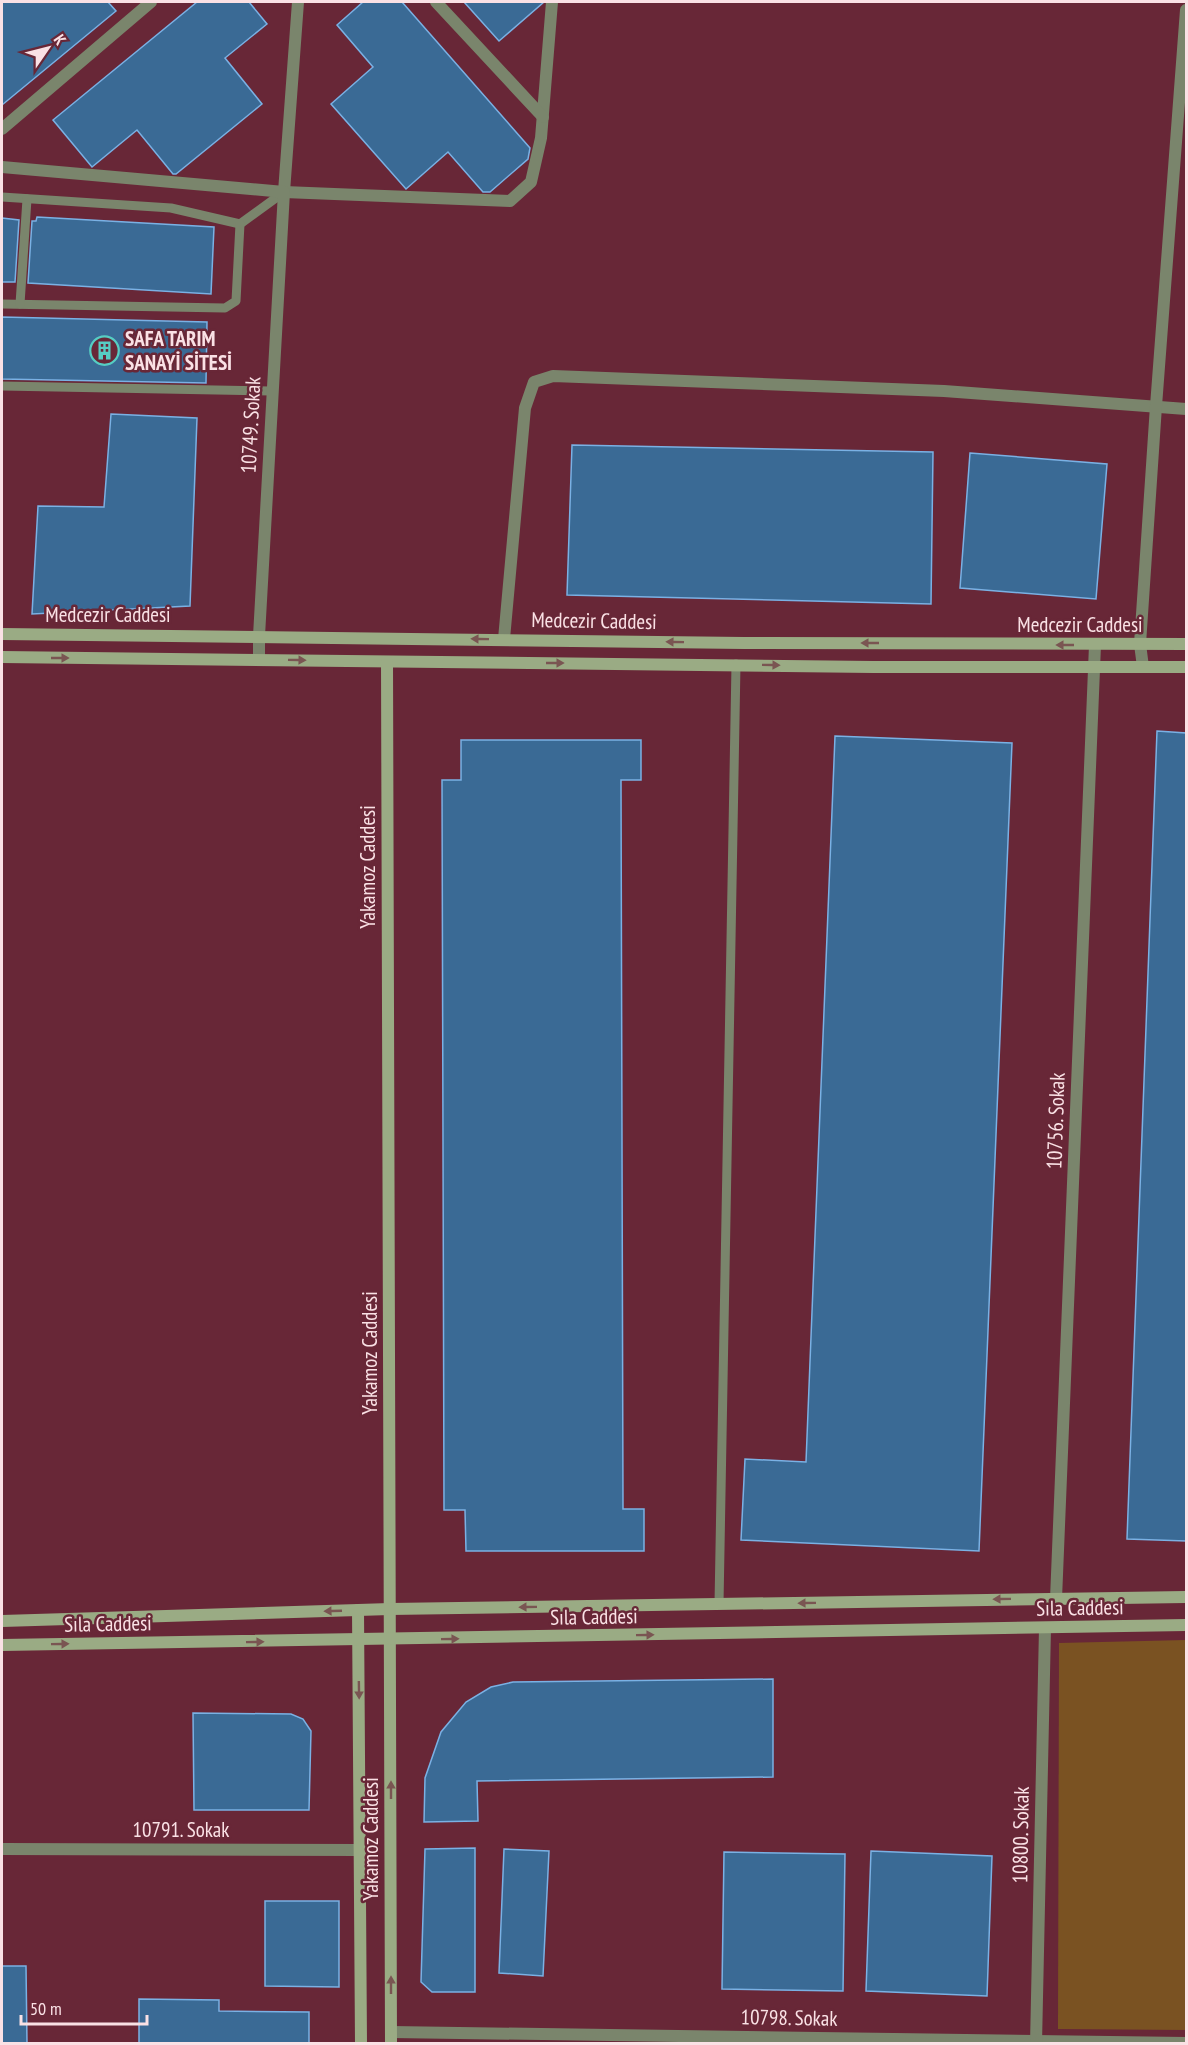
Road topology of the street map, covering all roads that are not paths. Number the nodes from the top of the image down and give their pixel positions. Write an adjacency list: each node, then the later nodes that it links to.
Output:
1 (151, 2): 7 (street)
2 (298, 2): 9 (street, 10749. Sokak)
3 (436, 2): 6 (street)
4 (552, 2): 6 (street)
5 (1186, 10): 17 (street)
6 (543, 117): 9 (street)
7 (2, 129)
8 (2, 167): 9 (street)
9 (284, 192): 12 (lane); 16 (street, 10749. Sokak)
10 (2, 197): 11 (lane)
11 (27, 199): 12 (lane); 14 (lane)
12 (240, 224): 14 (lane)
13 (2, 304): 14 (lane)
14 (20, 304)
15 (2, 386): 16 (lane)
16 (273, 391): 20 (street, 10749. Sokak)
17 (1156, 406): 18 (street); 21 (street); 22 (street)
18 (1186, 409)
19 (2, 633): 20 (street, Medcezir Caddesi)
20 (258, 636): 21 (street, Medcezir Caddesi, one-way to 20); 26 (street, 10749. Sokak)
21 (504, 639): 24 (street, Medcezir Caddesi, one-way to 21)
22 (1140, 644): 23 (street, Medcezir Caddesi); 24 (street, Medcezir Caddesi); 30 (street)
23 (1186, 644)
24 (1095, 645): 29 (street, 10756. Sokak)
25 (2, 657): 26 (street, Medcezir Caddesi, one-way to 26)
26 (259, 660): 27 (street, Medcezir Caddesi, one-way to 27)
27 (387, 662): 28 (street, Medcezir Caddesi, one-way to 28); 35 (street, Yakamoz Caddesi)
28 (736, 664): 29 (street, Medcezir Caddesi, one-way to 29); 34 (lane)
29 (1095, 667): 30 (street, Medcezir Caddesi); 33 (street, 10756. Sokak)
30 (1143, 667): 31 (street, Medcezir Caddesi)
31 (1186, 667)
32 (1186, 1597): 33 (street)
33 (1056, 1599): 34 (street, one-way to 34)
34 (719, 1604): 35 (street, one-way to 35)
35 (390, 1609): 36 (street); 41 (street, Yakamoz Caddesi)
36 (358, 1610): 37 (street, one-way to 37); 40 (street, Yakamoz Caddesi)
37 (2, 1621)
38 (1186, 1625): 39 (street, Sıla Caddesi)
39 (1045, 1628): 41 (street, Sıla Caddesi, one-way to 39); 46 (street, 10800. Sokak)
40 (358, 1640): 41 (street, Sıla Caddesi); 42 (street, Sıla Caddesi, one-way to 40); 44 (street, Yakamoz Caddesi, one-way to 44)
41 (390, 1640): 45 (street, Yakamoz Caddesi, one-way to 41)
42 (2, 1645)
43 (2, 1849): 44 (street, 10791. Sokak)
44 (361, 1850): 47 (street, Yakamoz Caddesi)
45 (391, 2038): 46 (street, 10798. Sokak)
46 (1036, 2042): 48 (street, 10798. Sokak)
47 (362, 2043)
48 (1186, 2043)

